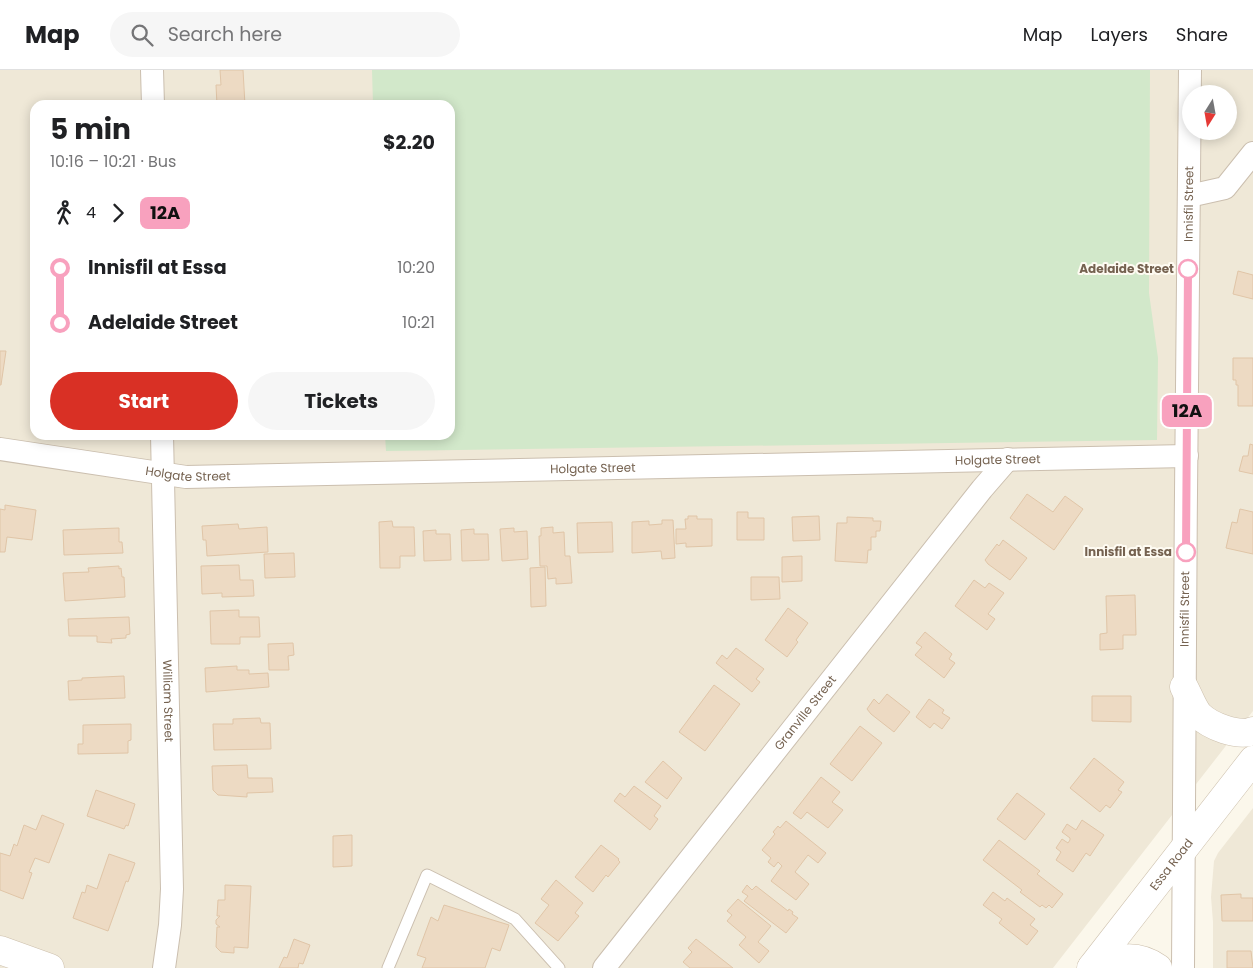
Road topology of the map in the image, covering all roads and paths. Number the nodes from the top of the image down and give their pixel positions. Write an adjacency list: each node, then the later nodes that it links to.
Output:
1 (152, 70): 3 (street)
2 (1190, 70): 5 (street, Innisfil Street)
3 (153, 100)
4 (1253, 153): 5 (street)
5 (1189, 196): 8 (street, Innisfil Street)
6 (162, 440): 10 (street, William Street)
7 (0, 449): 10 (street, Holgate Street)
8 (1187, 456): 9 (street, Holgate Street); 11 (street, Innisfil Street)
9 (1008, 459): 10 (street, Holgate Street); 20 (street, Granville Street)
10 (163, 473): 17 (street, William Street)
11 (1184, 687): 12 (main road); 14 (street, Innisfil Street)
12 (1253, 731)
13 (1253, 760): 14 (main road, Essa Road)
14 (1182, 852): 21 (main road, Essa Road); 23 (street, Innisfil Street)
15 (0, 950): 16 (main road)
16 (50, 968)
17 (164, 968)
18 (388, 968): 19 (lane)
19 (559, 968)
20 (604, 968)
21 (1092, 968): 22 (main road)
22 (1158, 968)
23 (1182, 968)

